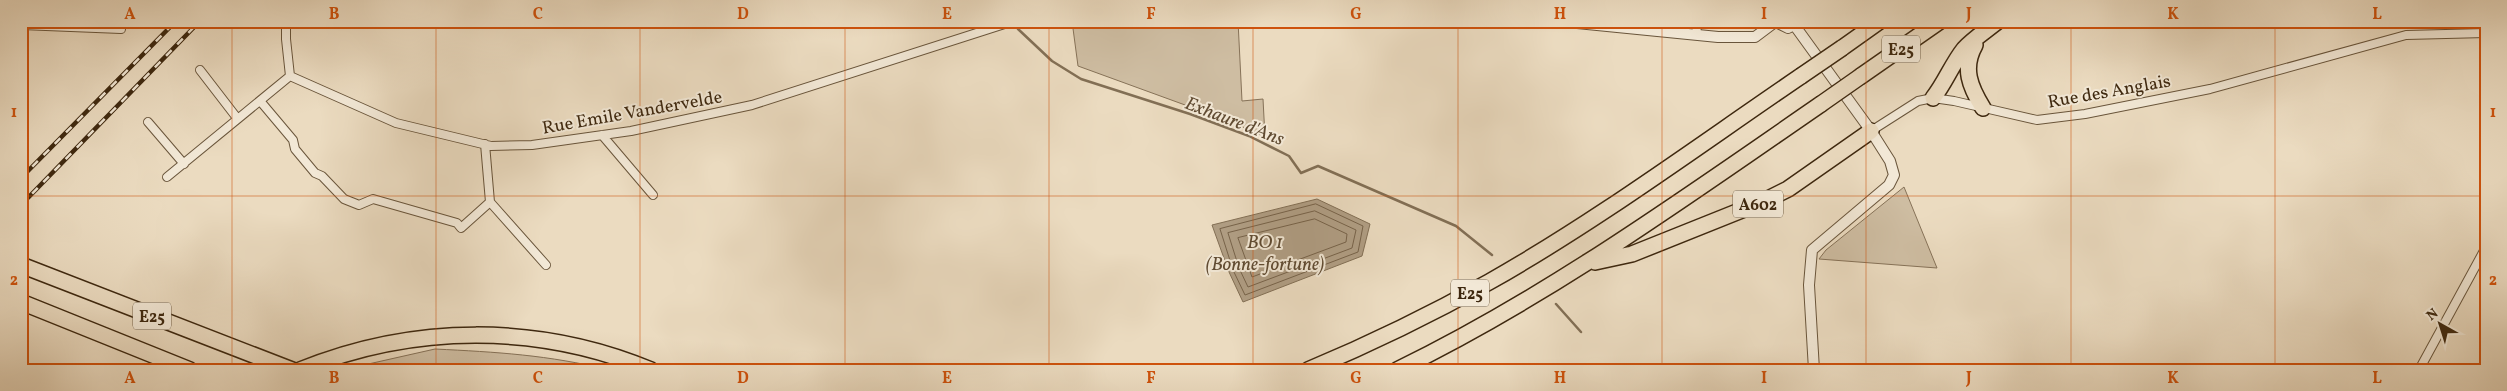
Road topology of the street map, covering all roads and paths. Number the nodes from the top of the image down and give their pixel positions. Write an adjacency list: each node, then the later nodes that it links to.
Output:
1 (286, 21): 16 (street)
2 (1014, 21): 23 (street, Rue Emile Vandervelde)
3 (1558, 21): 13 (street)
4 (1696, 21): 13 (street)
5 (1880, 21): 38 (highway, E25, bridge)
6 (1940, 21): 30 (highway, E25, bridge)
7 (1998, 21): 14 (highway)
8 (1774, 22): 9 (street); 13 (street)
9 (1799, 24): 22 (street)
10 (21, 25): 11 (street)
11 (121, 29)
12 (2486, 33): 19 (street, Rue des Anglais)
13 (1698, 35)
14 (1979, 37): 17 (highway); 19 (highway)
15 (200, 70): 20 (street)
16 (290, 76): 18 (street); 24 (street, Rue Emile Vandervelde)
17 (1932, 98): 19 (street, Rue des Anglais); 22 (street, Rue des Anglais)
18 (261, 102): 20 (street); 28 (street)
19 (1982, 108)
20 (237, 118): 25 (street)
21 (148, 122): 25 (street)
22 (1871, 131): 30 (highway, A602); 40 (street)
23 (602, 135): 24 (street, Rue Emile Vandervelde); 27 (street)
24 (485, 144): 28 (street)
25 (184, 164): 26 (street)
26 (167, 177)
27 (653, 194)
28 (490, 202): 32 (street)
29 (2486, 247): 41 (street)
30 (1586, 264): 39 (highway, E25)
31 (22, 265): 35 (highway, E25)
32 (546, 265)
33 (21, 302): 34 (highway, E25)
34 (190, 370)
35 (292, 370)
36 (300, 370): 37 (highway)
37 (651, 370)
38 (1308, 370)
39 (1397, 370)
40 (1814, 370)
41 (2420, 370)

